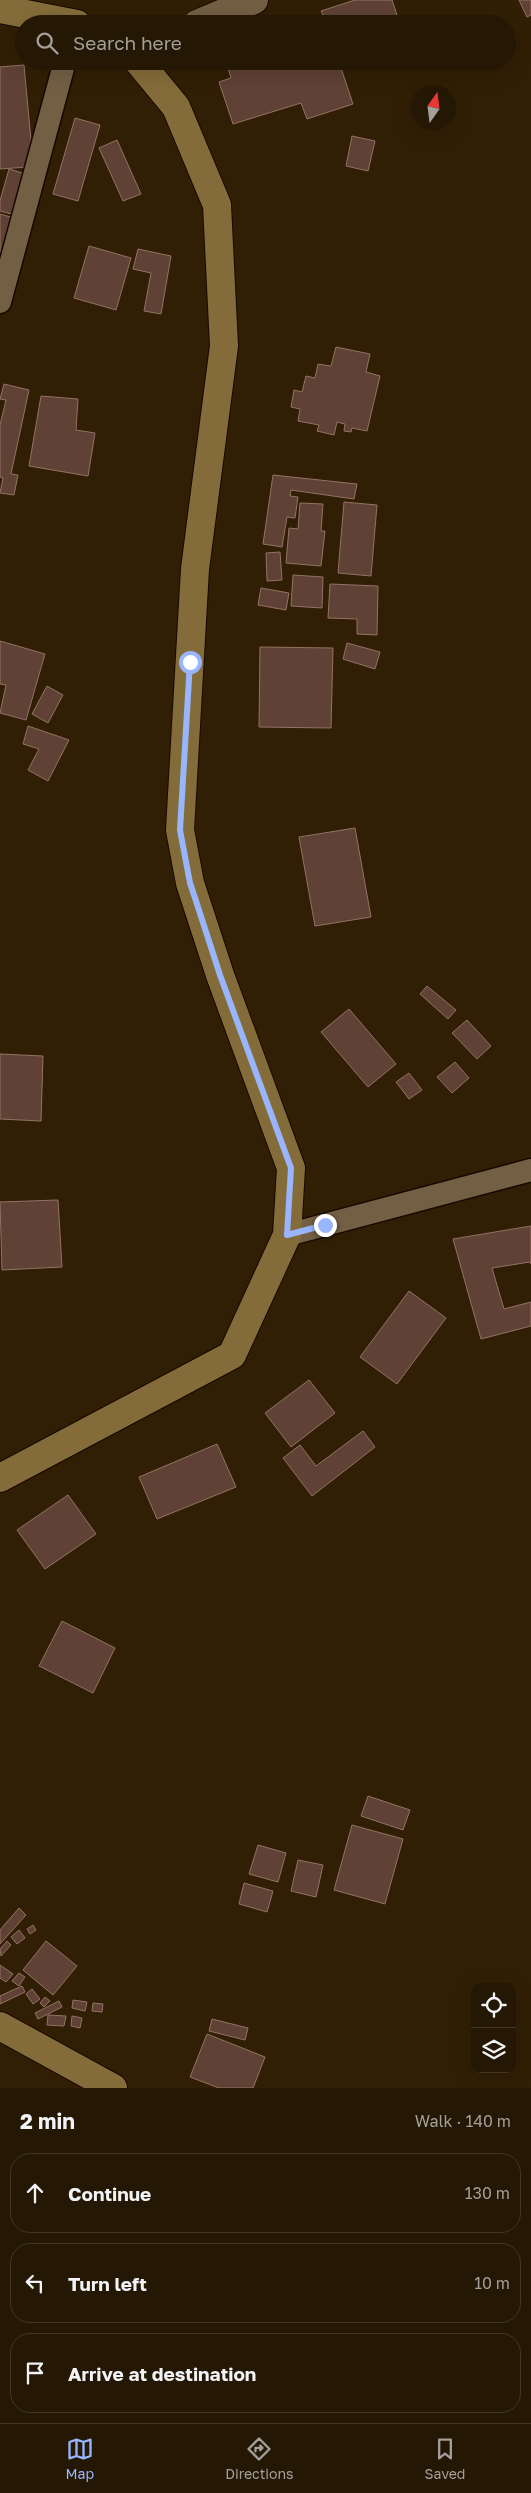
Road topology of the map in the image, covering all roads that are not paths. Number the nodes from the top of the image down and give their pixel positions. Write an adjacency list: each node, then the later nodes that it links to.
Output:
1 (254, 0): 4 (street)
2 (0, 9): 3 (main road)
3 (30, 15)
4 (218, 15)
5 (63, 70): 7 (street)
6 (145, 70): 9 (main road)
7 (0, 302)
8 (531, 1170): 9 (street)
9 (287, 1235): 10 (main road)
10 (0, 1478)
11 (0, 2026): 12 (main road)
12 (113, 2088)

